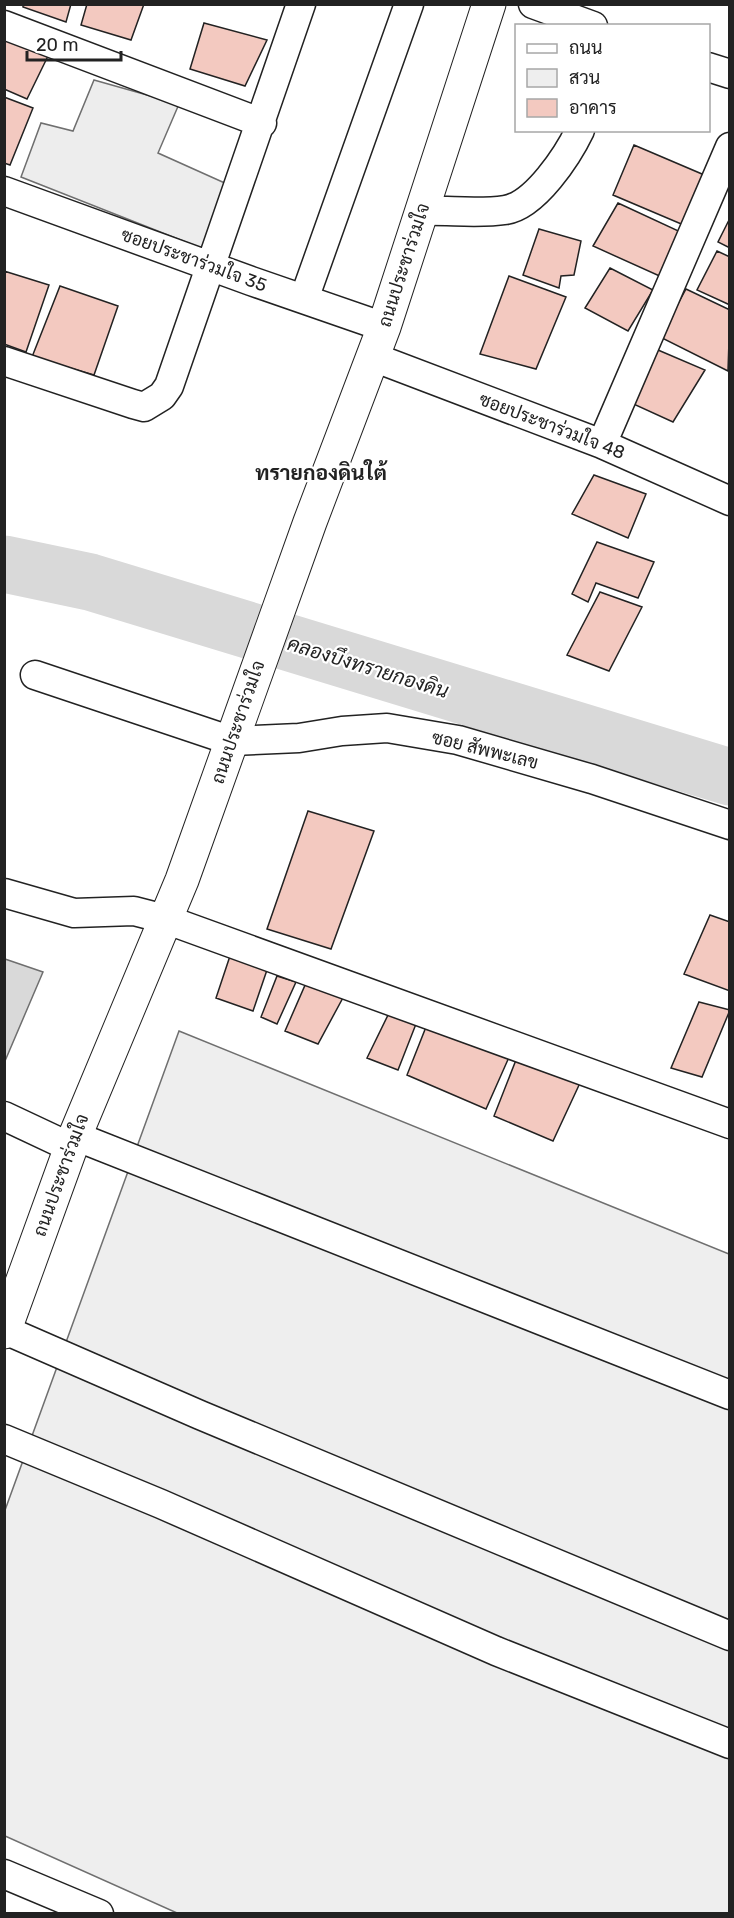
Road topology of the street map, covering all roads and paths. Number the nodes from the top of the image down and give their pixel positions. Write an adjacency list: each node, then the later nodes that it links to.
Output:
1 (301, 4): 9 (street)
2 (409, 4): 15 (street)
3 (489, 4): 13 (main road, ถนนประชาร่วมใจ)
4 (533, 4): 5 (street)
5 (588, 24)
6 (4, 26): 9 (street)
7 (710, 68): 8 (street)
8 (729, 74)
9 (262, 123): 14 (street)
10 (579, 132): 13 (street)
11 (729, 147): 19 (street)
12 (4, 191): 14 (street, ซอยประชาร่วมใจ 35)
13 (422, 211): 16 (main road, ถนนประชาร่วมใจ)
14 (211, 266): 15 (street, ซอยประชาร่วมใจ 35); 18 (street)
15 (304, 299): 16 (street, ซอยประชาร่วมใจ 35)
16 (384, 327): 17 (main road, ถนนประชาร่วมใจ)
17 (372, 357): 19 (street, ซอยประชาร่วมใจ 48); 22 (main road, ถนนประชาร่วมใจ)
18 (4, 362)
19 (602, 444): 20 (street, ซอยประชาร่วมใจ 48)
20 (729, 501)
21 (35, 675): 22 (street)
22 (232, 741): 23 (street, ซอย สัพพะเลข); 25 (main road, ถนนประชาร่วมใจ)
23 (729, 825)
24 (4, 893): 25 (street)
25 (165, 919): 27 (street); 28 (main road, ถนนประชาร่วมใจ)
26 (4, 1116): 28 (street)
27 (729, 1124)
28 (73, 1141): 29 (main road, ถนนประชาร่วมใจ); 30 (street)
29 (5, 1331): 32 (street)
30 (729, 1395)
31 (4, 1439): 33 (street)
32 (729, 1636)
33 (729, 1744)
34 (4, 1874): 35 (street)
35 (99, 1914)

